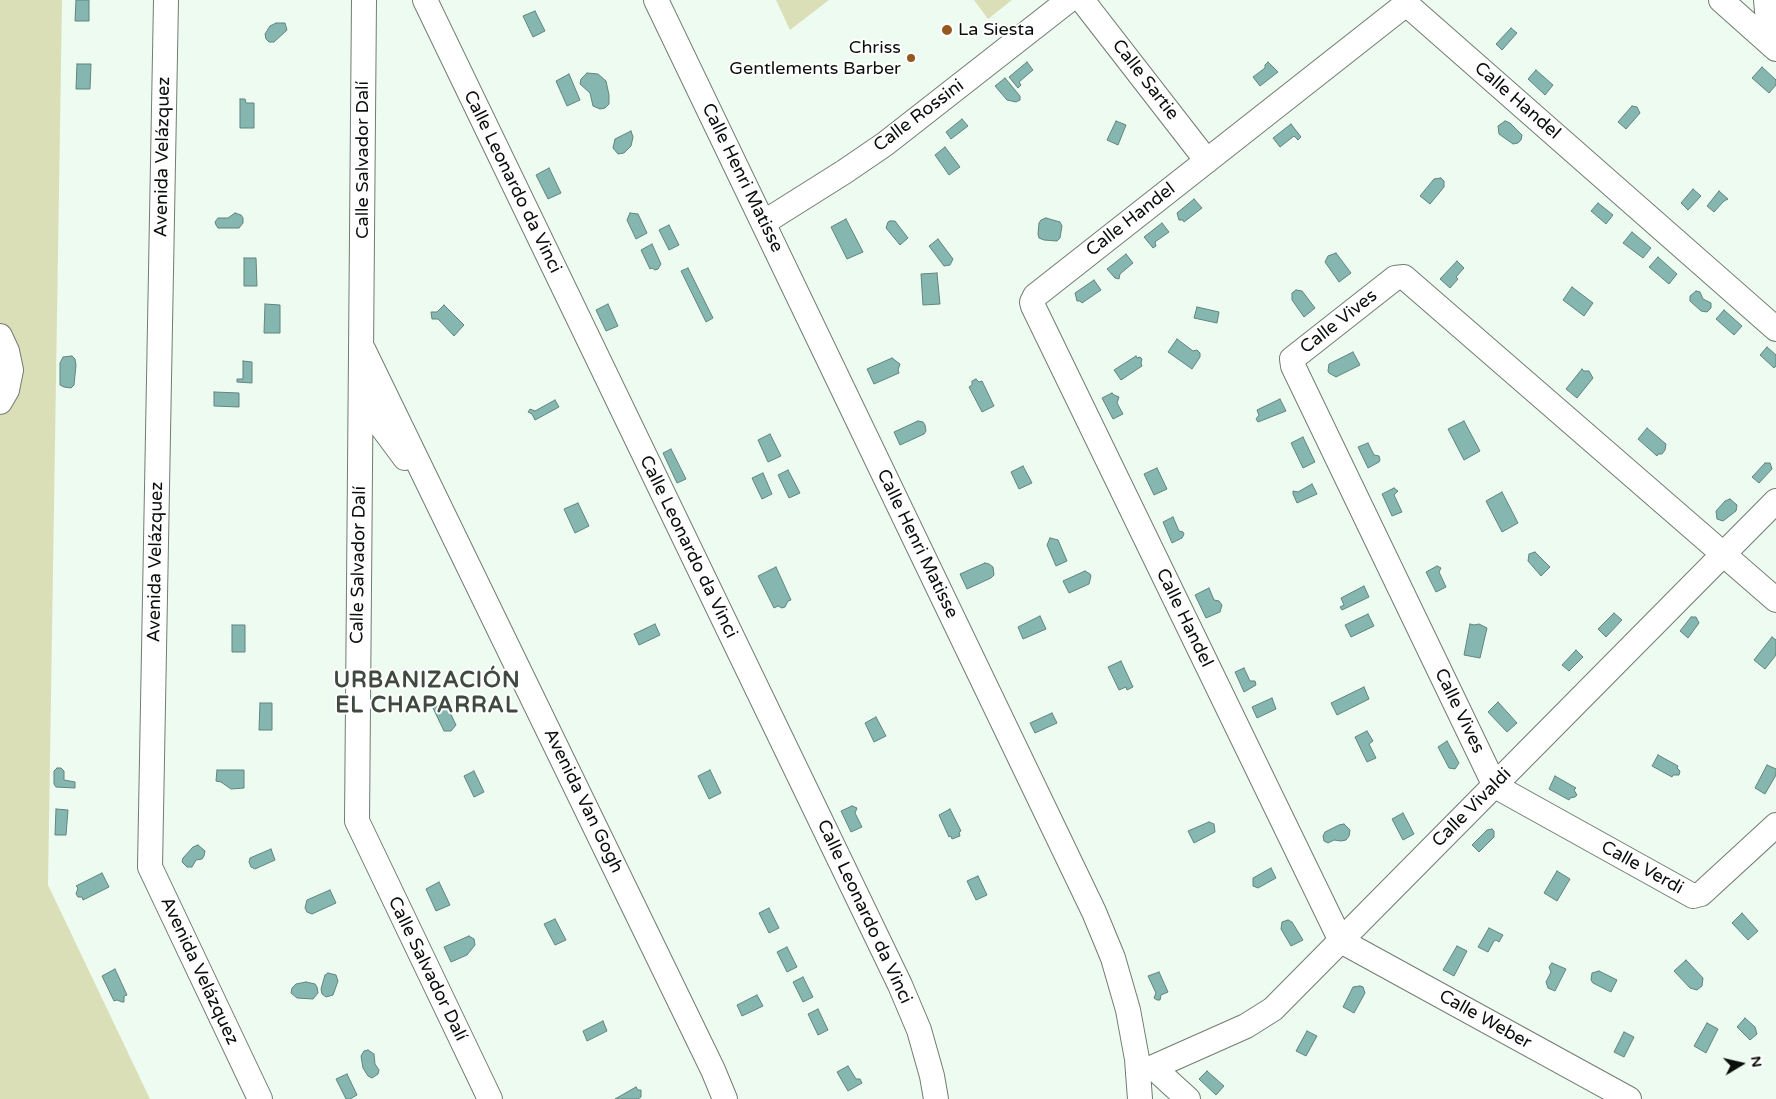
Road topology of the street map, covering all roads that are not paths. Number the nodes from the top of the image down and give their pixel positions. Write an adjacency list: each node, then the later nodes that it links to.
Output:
1 (166, 0): 26 (street, Avenida Velázquez)
2 (364, 0): 14 (street, Calle Salvador Dalí)
3 (425, 0): 29 (street, Calle Leonardo da Vinci)
4 (656, 0): 11 (street, Calle Henri Matisse)
5 (1069, 0): 11 (street, Calle Rossini)
6 (1082, 0): 10 (street, Calle Sartie)
7 (1721, 0): 9 (street)
8 (1766, 0): 9 (street)
9 (1773, 46)
10 (1207, 161): 12 (street, Calle Handel); 24 (street, Calle Handel)
11 (763, 223): 25 (street, Calle Henri Matisse)
12 (1776, 329)
13 (0, 336): 16 (street)
14 (361, 345): 15 (street, Calle Salvador Dalí); 17 (street, Avenida Van Gogh)
15 (361, 399): 17 (street); 19 (street, Avenida Van Gogh); 27 (street, Calle Salvador Dalí)
16 (0, 402)
17 (398, 420): 19 (street, Avenida Van Gogh)
18 (1776, 501): 20 (street, Calle Vivaldi)
19 (438, 503): 28 (street, Avenida Van Gogh)
20 (1723, 554): 21 (street); 22 (street, Calle Vivaldi); 22 (street, Calle Vives)
21 (1776, 600)
22 (1495, 786): 23 (street, Calle Verdi); 24 (street, Calle Vivaldi)
23 (1776, 825)
24 (1341, 941): 25 (street, Calle Vivaldi); 32 (street, Calle Weber)
25 (1146, 1071): 30 (street, Calle Henri Matisse); 31 (street)
26 (260, 1099)
27 (490, 1099)
28 (725, 1099)
29 (936, 1099)
30 (1140, 1099)
31 (1188, 1099)
32 (1629, 1099)

